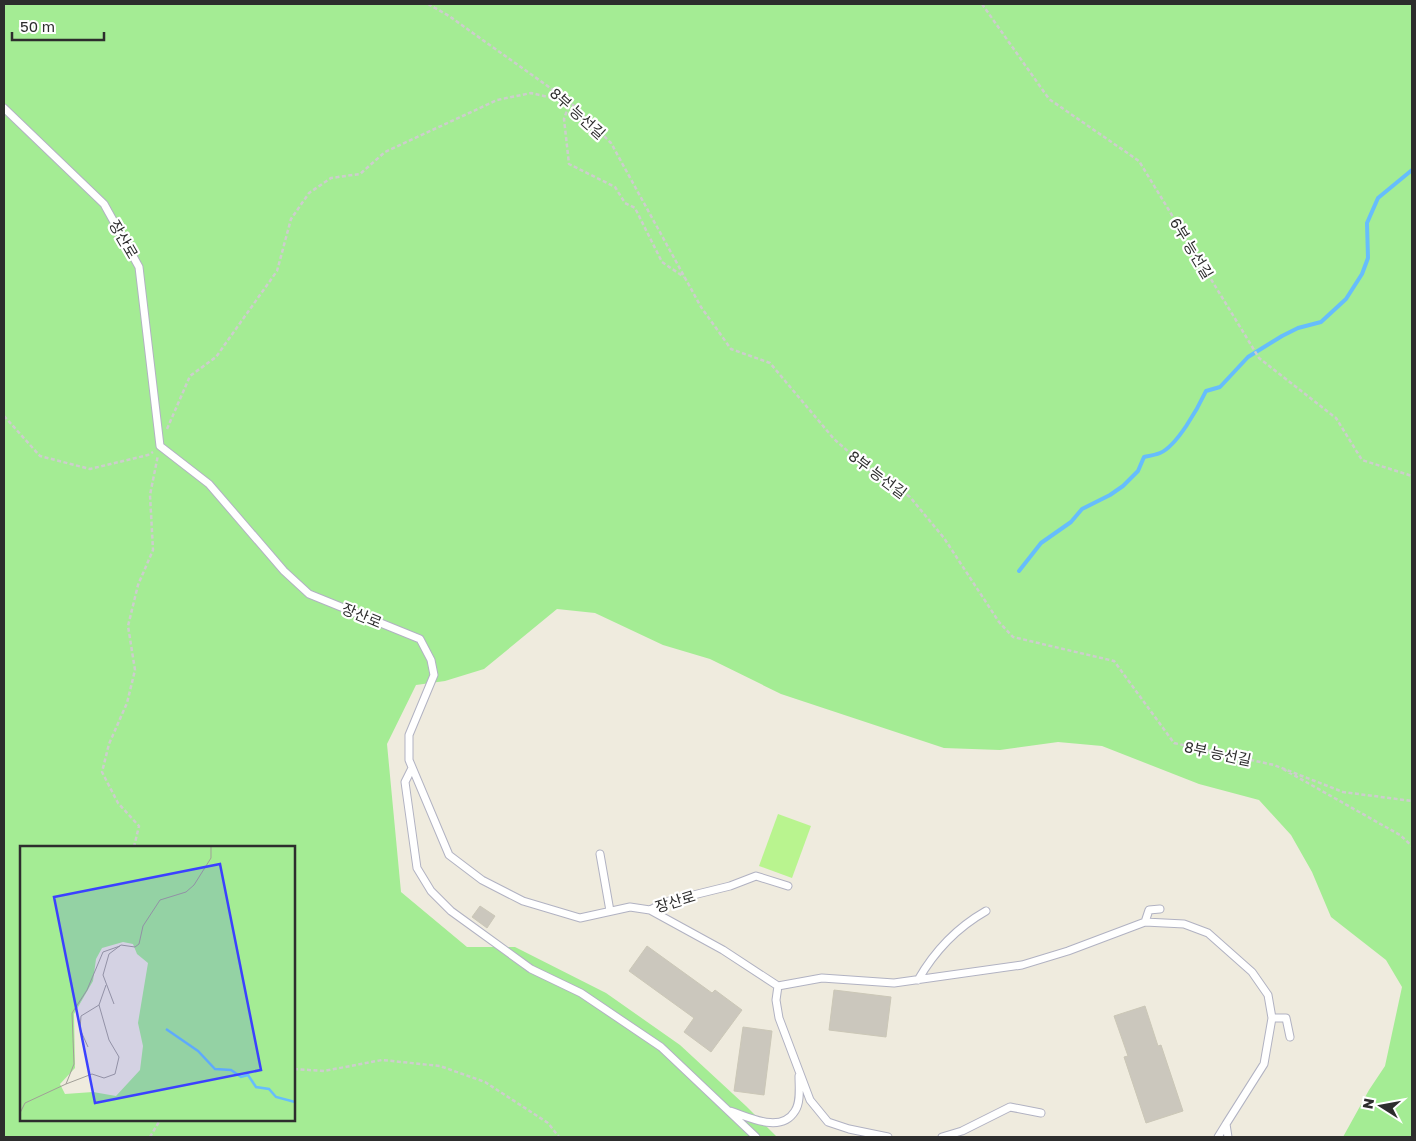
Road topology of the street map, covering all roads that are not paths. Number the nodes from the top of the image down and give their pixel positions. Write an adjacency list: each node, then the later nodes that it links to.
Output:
1 (4, 108): 2 (lane, 장산로)
2 (412, 768): 7 (lane, 장산로); 15 (lane)
3 (600, 854): 7 (lane)
4 (788, 886): 6 (lane, 장산로)
5 (1160, 909): 9 (lane)
6 (650, 910): 7 (lane, 장산로); 11 (lane)
7 (610, 911)
8 (986, 911): 10 (lane)
9 (1145, 922): 10 (lane); 12 (lane)
10 (918, 980): 11 (lane)
11 (778, 986): 14 (lane)
12 (1272, 1018): 13 (lane); 17 (lane)
13 (1290, 1037)
14 (800, 1072): 15 (lane); 19 (lane)
15 (727, 1110): 18 (lane)
16 (1041, 1113): 20 (lane)
17 (1226, 1124): 21 (lane); 22 (lane)
18 (756, 1137)
19 (888, 1137)
20 (942, 1137)
21 (1218, 1137)
22 (1228, 1137)

